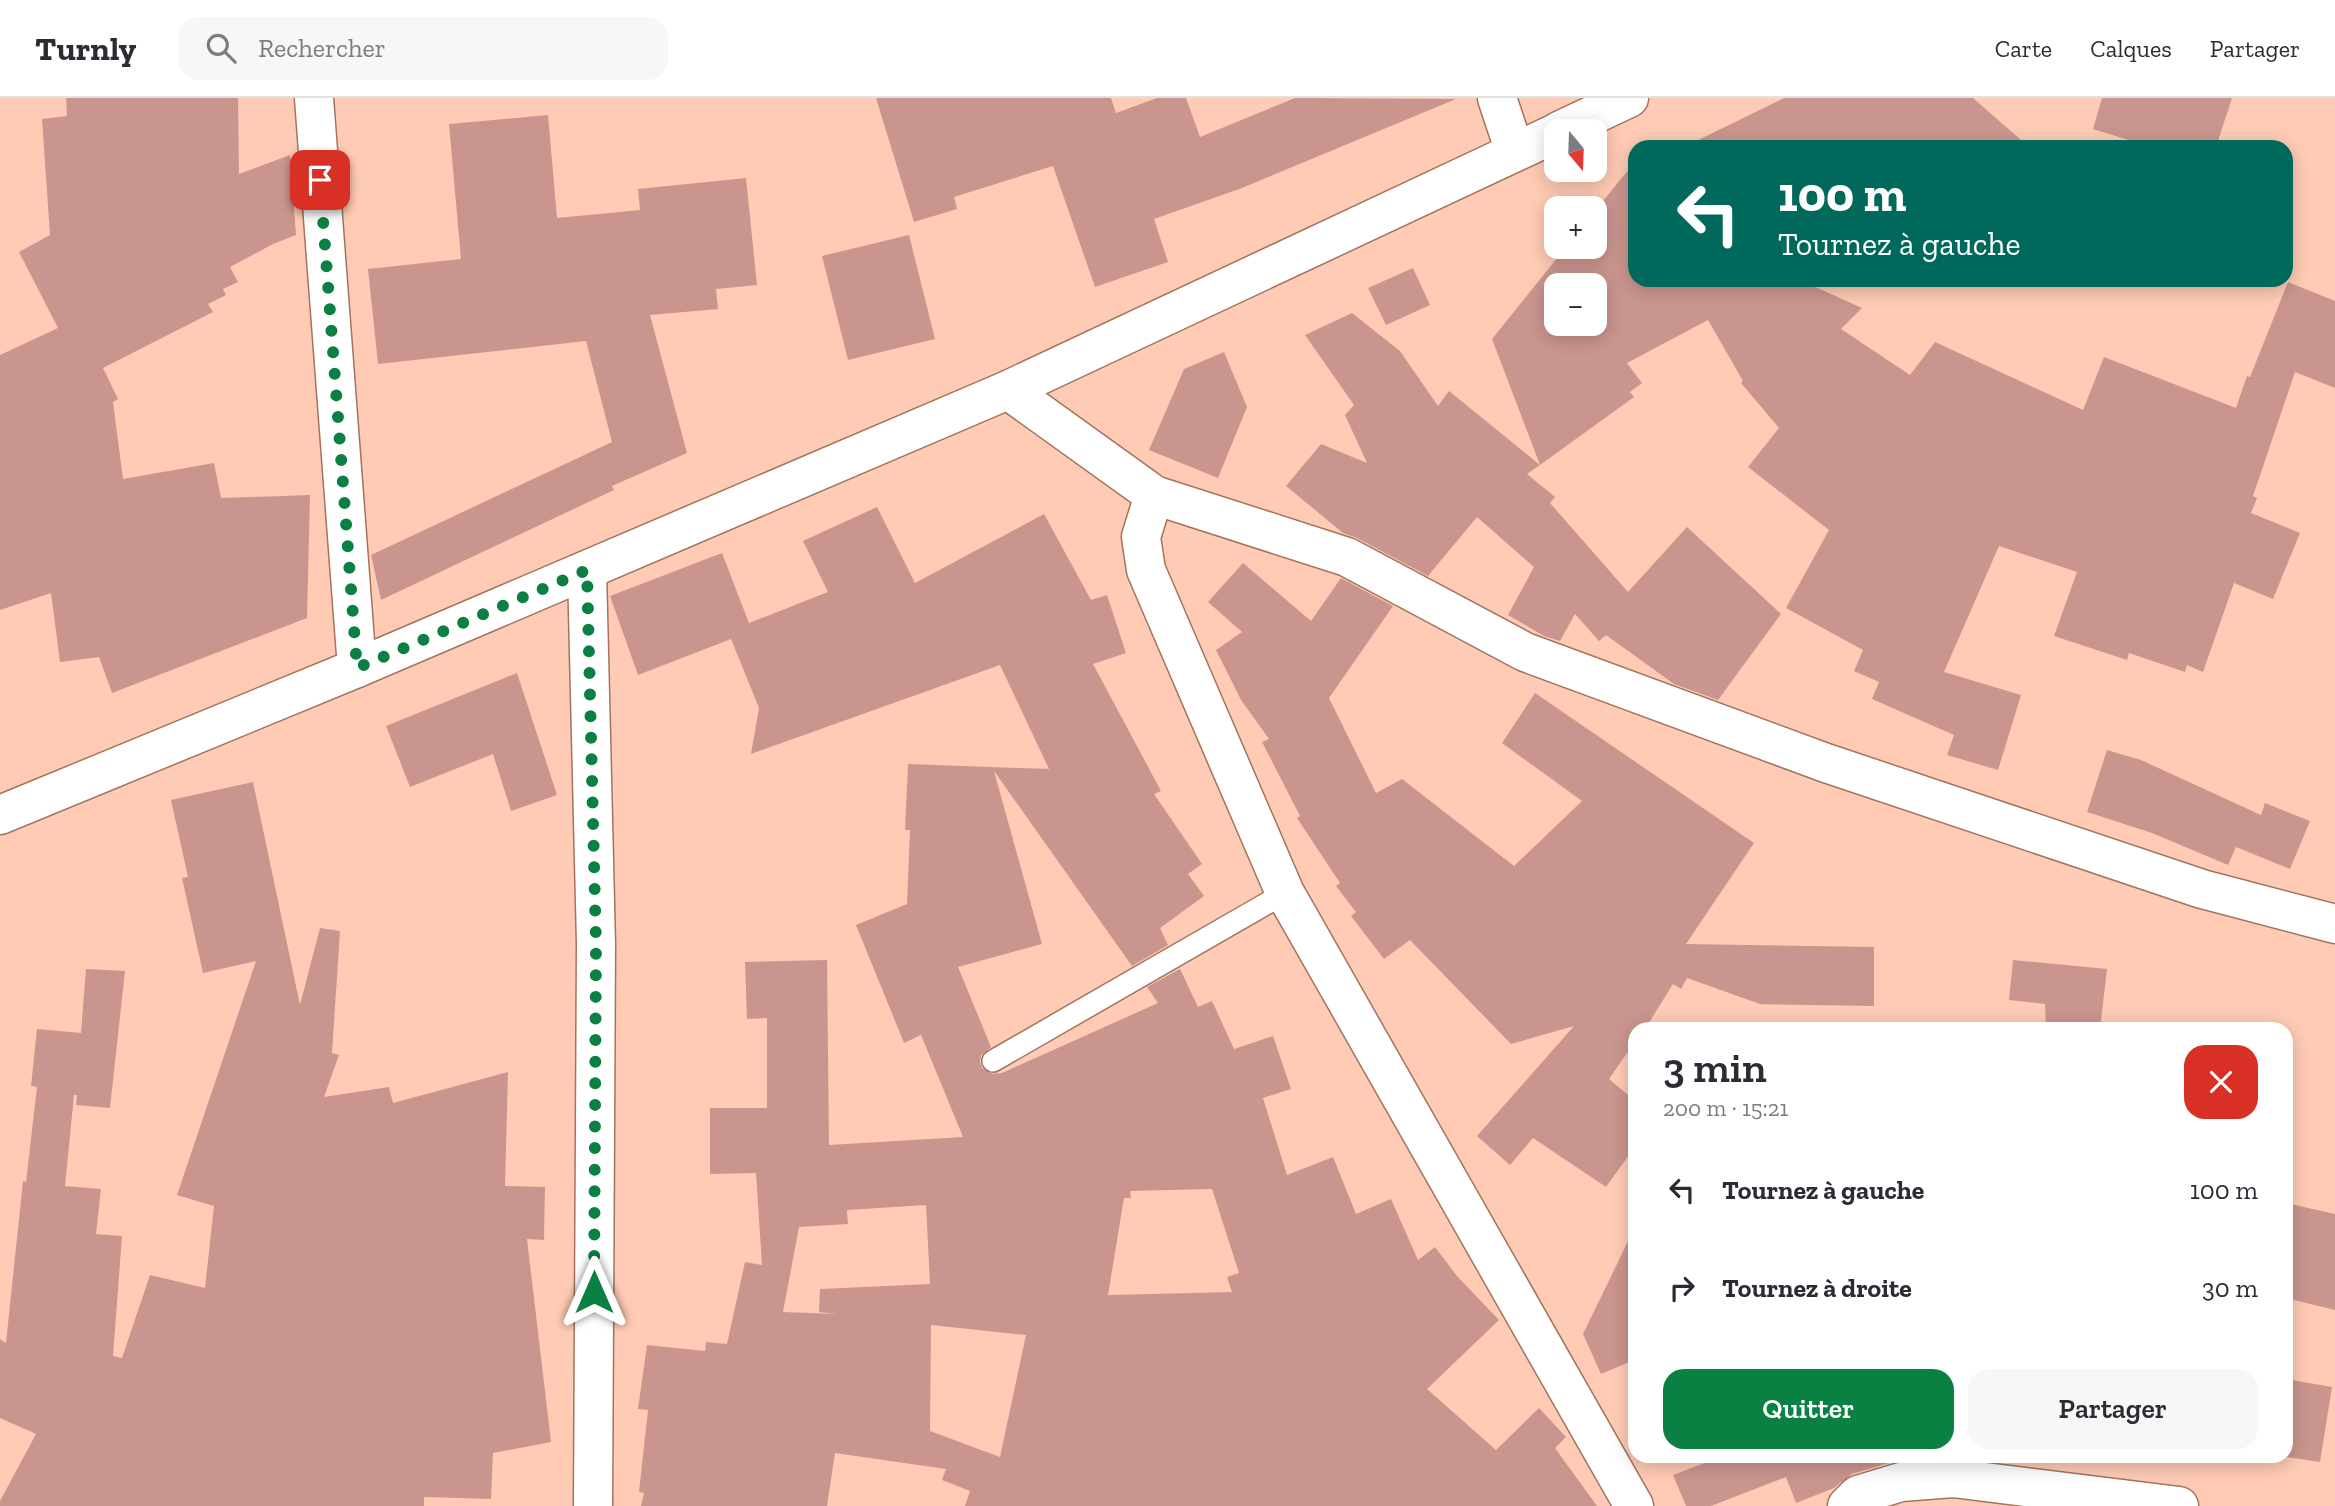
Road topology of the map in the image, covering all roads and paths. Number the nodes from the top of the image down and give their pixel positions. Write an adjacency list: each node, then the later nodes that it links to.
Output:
1 (314, 98): 10 (street)
2 (1497, 98): 6 (street)
3 (1629, 98): 4 (street)
4 (1585, 119)
5 (1544, 138): 6 (street)
6 (1515, 152): 7 (street)
7 (1008, 390): 8 (street); 9 (street)
8 (1154, 495): 12 (street); 13 (street)
9 (587, 570): 10 (street); 15 (street)
10 (357, 668): 11 (street)
11 (0, 815)
12 (1285, 893): 14 (lane); 16 (street)
13 (2335, 924)
14 (993, 1061)
15 (593, 1506)
16 (1634, 1506)
17 (1847, 1506): 18 (street)
18 (2179, 1506)

